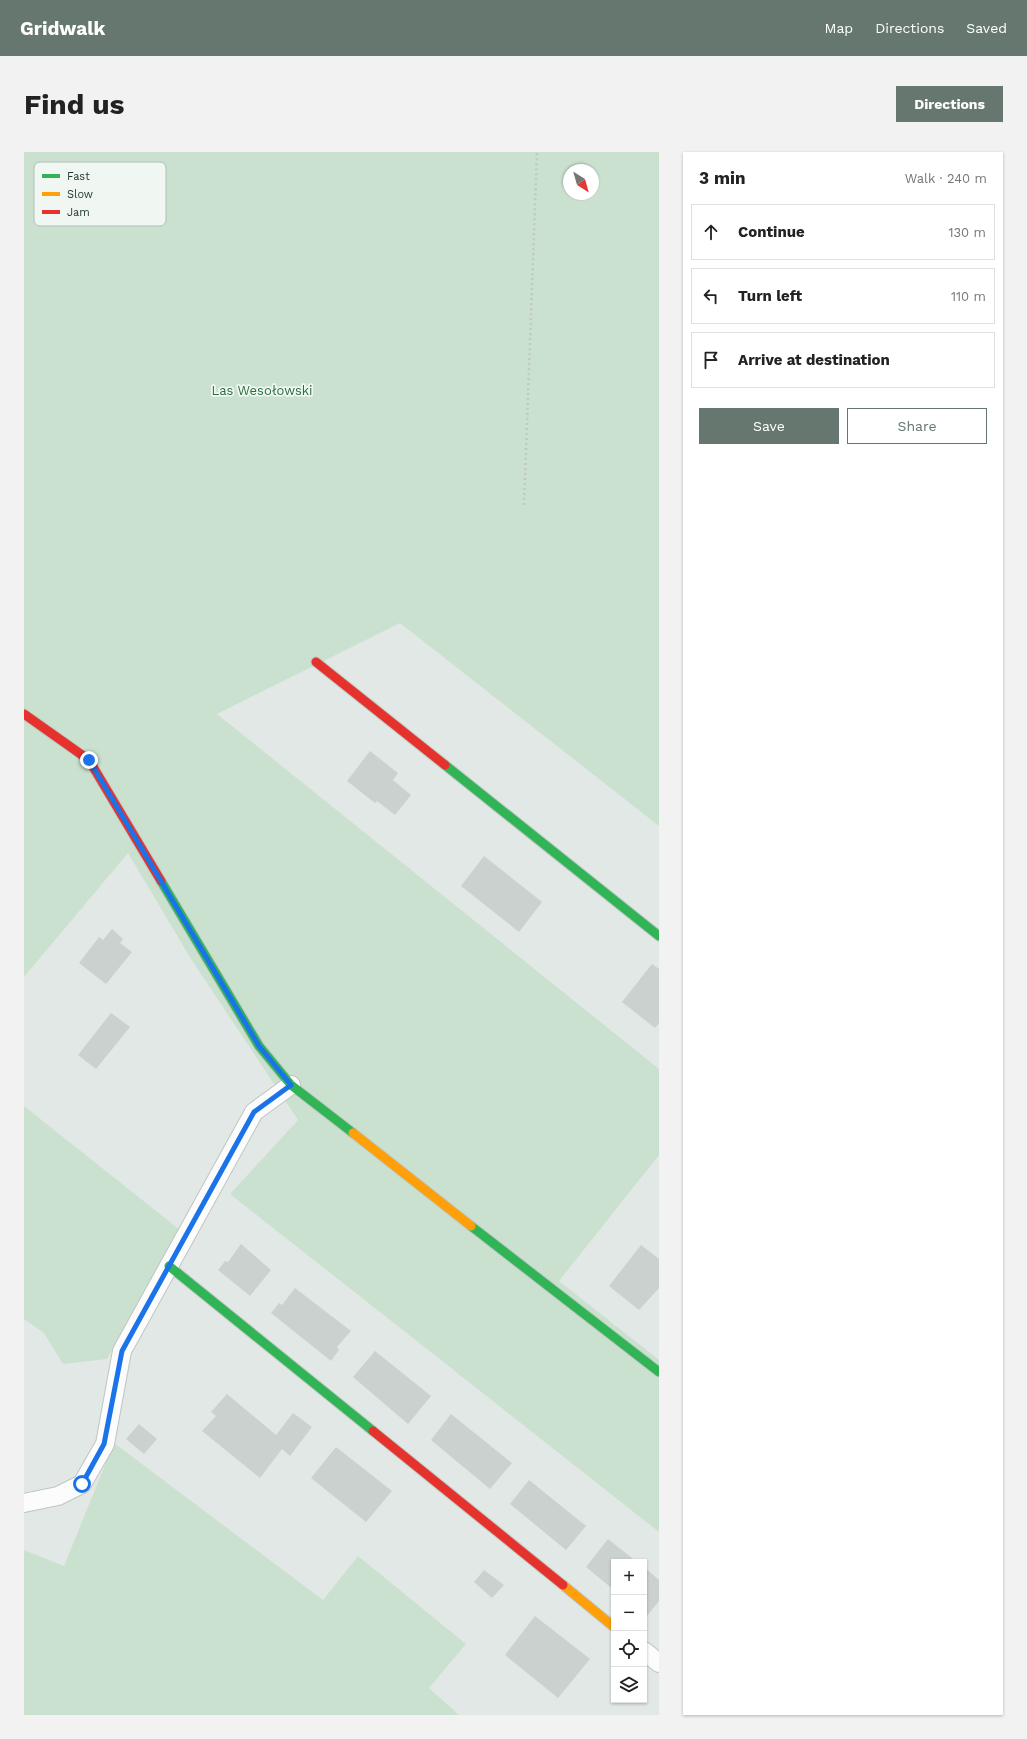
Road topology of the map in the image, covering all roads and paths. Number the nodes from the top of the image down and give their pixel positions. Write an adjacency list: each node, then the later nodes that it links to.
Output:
1 (537, 152): 2 (path)
2 (524, 505)
3 (316, 662): 5 (street)
4 (24, 714): 6 (street)
5 (659, 936)
6 (291, 1085): 7 (street); 8 (street)
7 (169, 1266): 9 (street); 10 (street)
8 (659, 1372)
9 (24, 1503)
10 (611, 1624)
11 (647, 1653): 12 (street)
12 (659, 1663)

